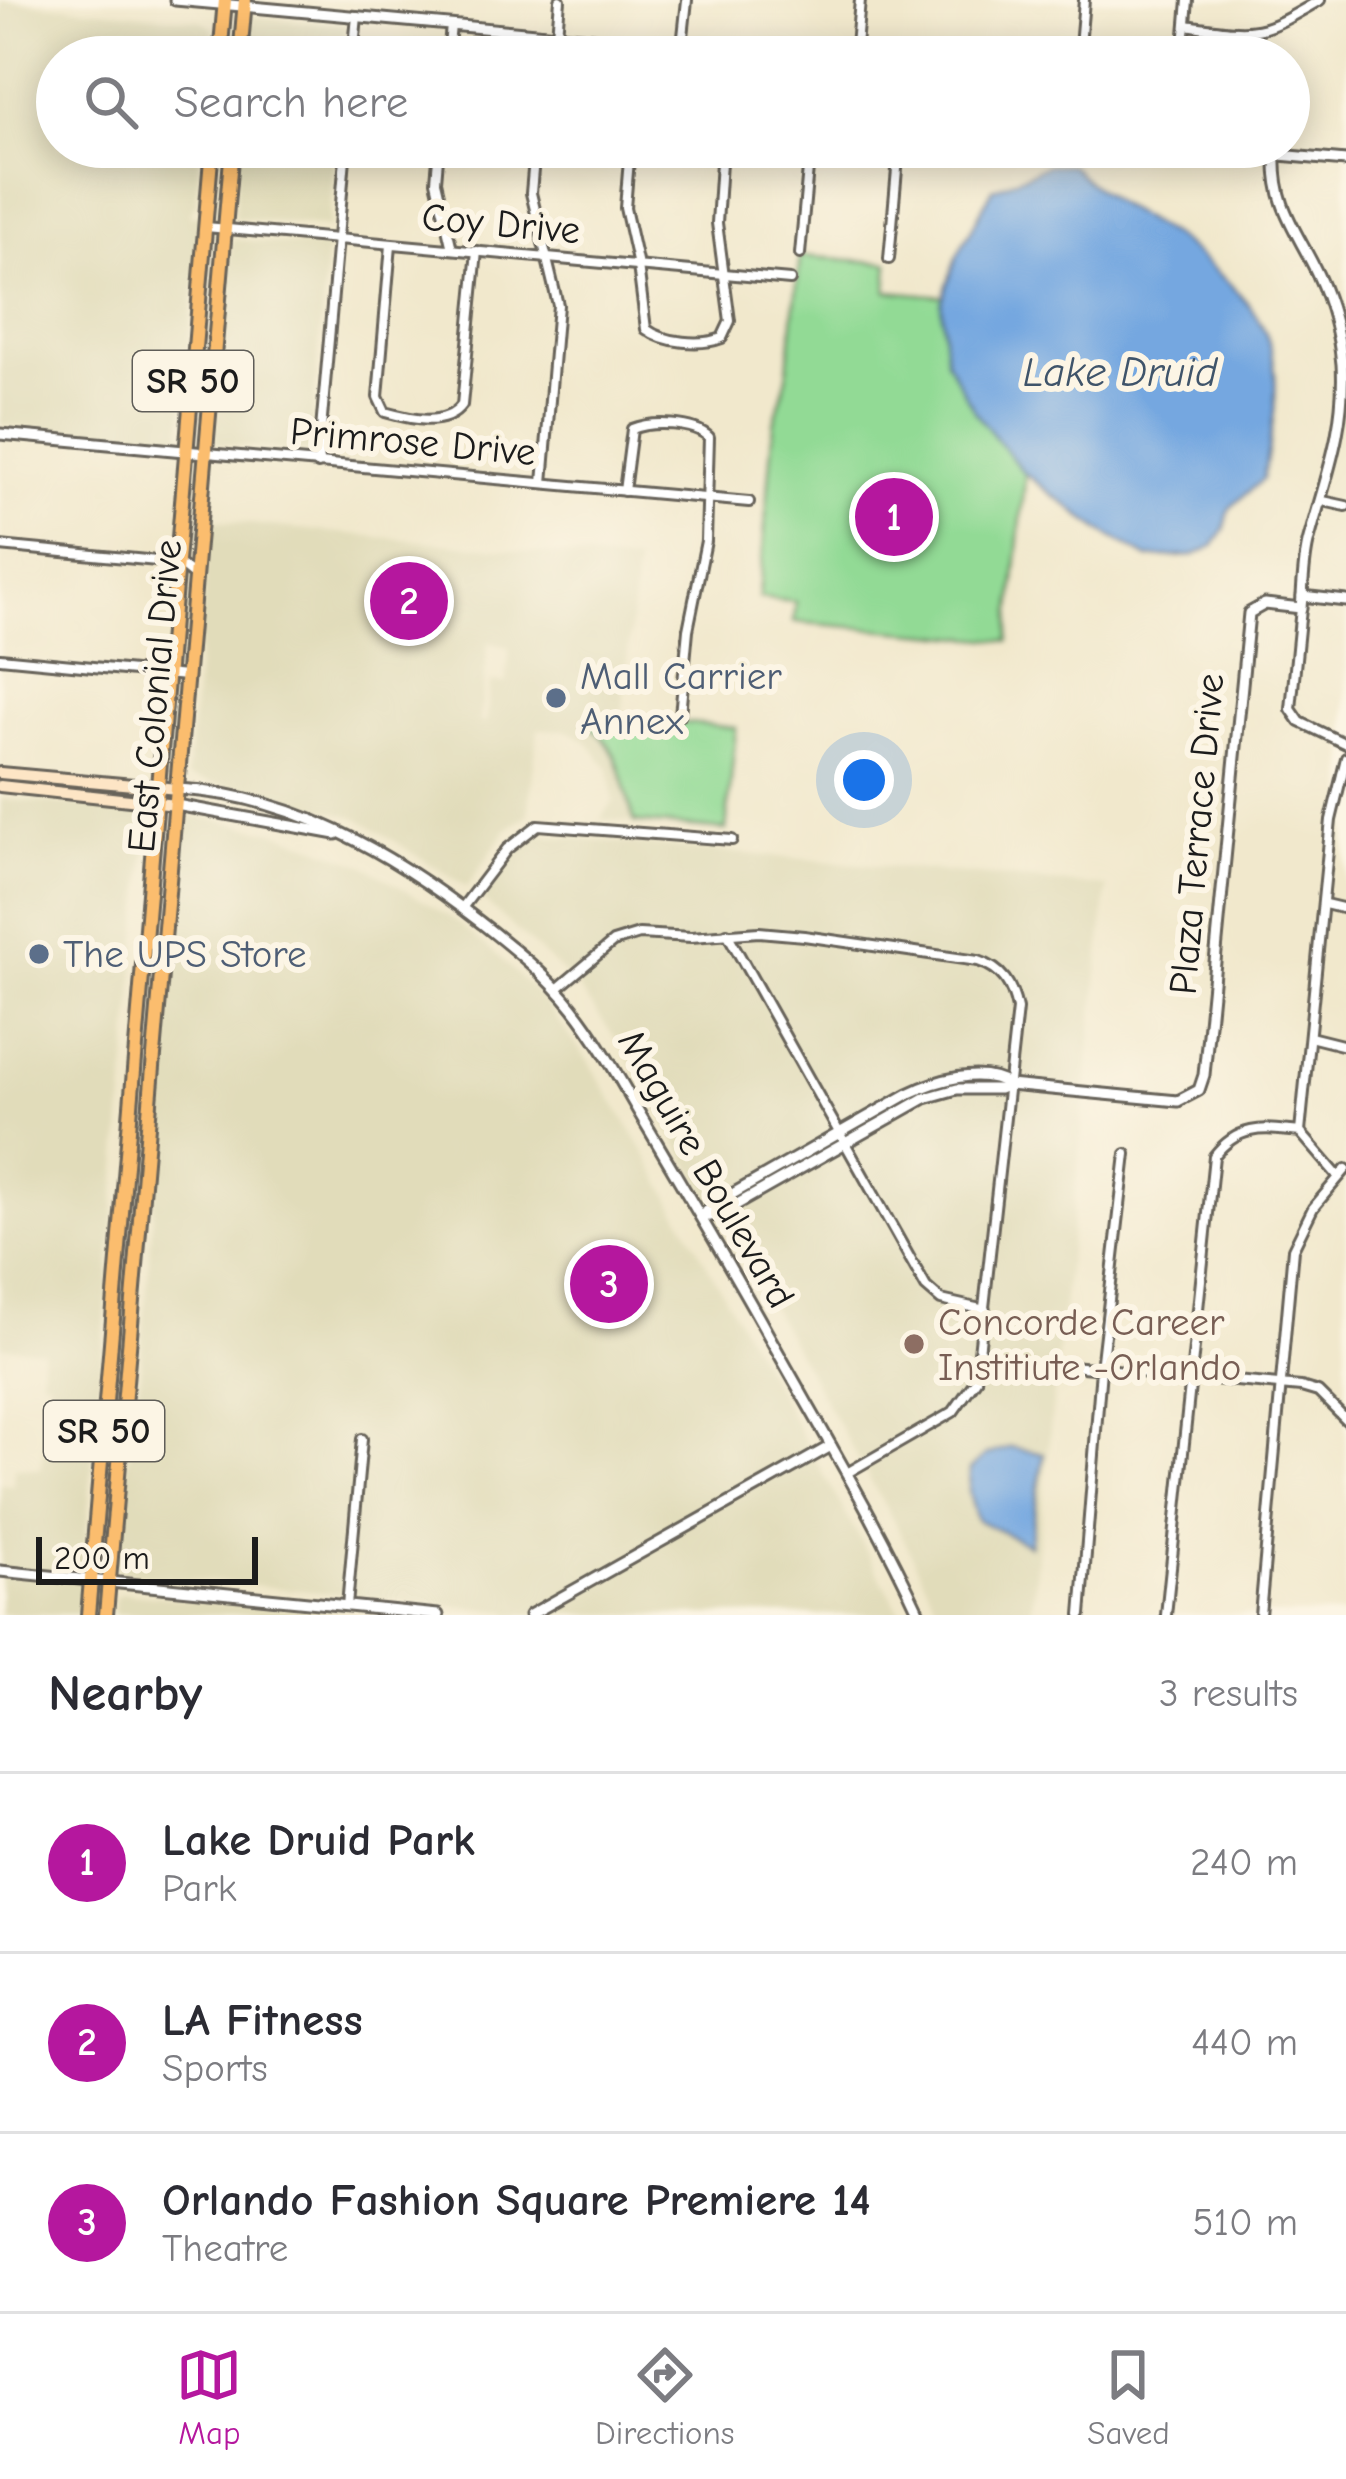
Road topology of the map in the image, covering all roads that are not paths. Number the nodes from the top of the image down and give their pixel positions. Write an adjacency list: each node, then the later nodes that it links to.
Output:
1 (175, 0): 8 (street)
2 (560, 0): 13 (street)
3 (687, 0): 19 (street)
4 (860, 0): 20 (street)
5 (1084, 0): 21 (street)
6 (1188, 0): 12 (street)
7 (1320, 0): 12 (street)
8 (224, 2): 9 (street); 14 (highway)
9 (245, 3): 10 (street); 15 (highway)
10 (357, 16): 11 (street); 16 (street)
11 (451, 25): 13 (street); 17 (street)
12 (1186, 25): 22 (street)
13 (557, 35): 18 (street)
14 (222, 36)
15 (242, 36)
16 (355, 36)
17 (450, 36)
18 (567, 36)
19 (683, 36)
20 (857, 36)
21 (1081, 36)
22 (1185, 36)
23 (1310, 158): 24 (street)
24 (1346, 161)
25 (210, 168): 35 (highway, East Colonial Drive / SR 50)
26 (230, 168): 36 (highway, East Colonial Drive / SR 50)
27 (344, 168): 37 (street)
28 (437, 168): 39 (street)
29 (533, 168): 42 (street)
30 (628, 168): 44 (street)
31 (721, 168): 45 (street)
32 (808, 168): 41 (street)
33 (897, 168): 43 (street)
34 (1277, 168): 47 (street)
35 (206, 227): 36 (street, Coy Drive); 49 (highway, East Colonial Drive / SR 50)
36 (225, 229): 37 (street, Coy Drive); 50 (highway, East Colonial Drive / SR 50)
37 (338, 239): 38 (street, Coy Drive); 51 (street)
38 (391, 244): 39 (street, Coy Drive); 40 (street)
39 (452, 249): 40 (street, Coy Drive)
40 (477, 251): 42 (street, Coy Drive)
41 (800, 254)
42 (547, 257): 44 (street, Coy Drive); 52 (street)
43 (890, 259)
44 (638, 266): 45 (street, Coy Drive); 45 (street)
45 (726, 274): 46 (street, Coy Drive)
46 (790, 280)
47 (1345, 370): 55 (street)
48 (0, 434): 49 (street, Primrose Drive)
49 (187, 452): 50 (street, Primrose Drive); 59 (highway, East Colonial Drive / SR 50)
50 (206, 453): 51 (street, Primrose Drive); 60 (highway, East Colonial Drive / SR 50)
51 (318, 464): 52 (street, Primrose Drive)
52 (543, 483): 53 (street, Primrose Drive)
53 (624, 491): 54 (street, Primrose Drive); 54 (street)
54 (708, 499): 56 (street, Primrose Drive); 66 (street)
55 (1324, 501): 57 (street); 62 (street)
56 (749, 502)
57 (1346, 506)
58 (0, 546): 59 (street)
59 (178, 563): 60 (street); 64 (highway, East Colonial Drive / SR 50)
60 (195, 577): 65 (highway, East Colonial Drive / SR 50)
61 (1346, 601): 62 (street)
62 (1302, 602): 67 (street); 86 (street, Plaza Terrace Drive)
63 (0, 658): 64 (street)
64 (169, 674): 65 (street); 72 (highway, East Colonial Drive / SR 50)
65 (186, 676): 71 (highway, East Colonial Drive / SR 50)
66 (680, 715)
67 (1346, 744)
68 (1346, 758): 76 (street)
69 (0, 773): 72 (main road, Maguire Boulevard)
70 (0, 786): 72 (main road, Maguire Boulevard)
71 (178, 789): 72 (main road, Maguire Boulevard); 73 (highway, East Colonial Drive / SR 50); 74 (street, Maguire Boulevard)
72 (159, 794): 73 (main road, Maguire Boulevard); 80 (highway, East Colonial Drive / SR 50)
73 (176, 805): 74 (street, Maguire Boulevard); 85 (highway, East Colonial Drive / SR 50)
74 (347, 836): 77 (street, Maguire Boulevard)
75 (732, 840): 77 (street)
76 (1325, 904): 78 (street); 82 (street)
77 (462, 908): 81 (street, Maguire Boulevard)
78 (1346, 909)
79 (727, 933): 81 (street); 86 (street); 89 (street)
80 (147, 937): 84 (highway, East Colonial Drive / SR 50); 85 (highway)
81 (557, 988): 92 (street, Maguire Boulevard)
82 (1310, 1037): 83 (street); 88 (street)
83 (1346, 1046)
84 (136, 1052): 87 (highway); 93 (highway, East Colonial Drive / SR 50)
85 (154, 1058): 87 (highway, East Colonial Drive / SR 50)
86 (1009, 1085): 89 (street); 95 (street)
87 (149, 1120): 94 (highway, East Colonial Drive / SR 50)
88 (1300, 1132): 91 (street); 98 (street)
89 (843, 1138): 92 (street); 95 (street)
90 (1126, 1154): 97 (street)
91 (1342, 1172): 99 (street)
92 (701, 1217): 102 (street, Maguire Boulevard)
93 (120, 1248): 94 (street); 105 (highway, East Colonial Drive / SR 50)
94 (137, 1251): 106 (highway, East Colonial Drive / SR 50)
95 (986, 1310): 103 (street)
96 (1060, 1365): 97 (street)
97 (1101, 1369): 98 (street); 113 (street)
98 (1191, 1378): 99 (street); 114 (street)
99 (1280, 1386): 100 (street); 115 (street)
100 (1346, 1420)
101 (362, 1438): 107 (street)
102 (831, 1446): 103 (street, Maguire Boulevard); 111 (street)
103 (847, 1473): 112 (street, Maguire Boulevard)
104 (0, 1571): 105 (street)
105 (91, 1580): 106 (street); 108 (highway, East Colonial Drive / SR 50)
106 (109, 1582): 107 (street); 109 (highway, East Colonial Drive / SR 50)
107 (347, 1606): 110 (street)
108 (88, 1615)
109 (106, 1615)
110 (438, 1615)
111 (530, 1615)
112 (920, 1615)
113 (1082, 1615)
114 (1166, 1615)
115 (1260, 1615)

